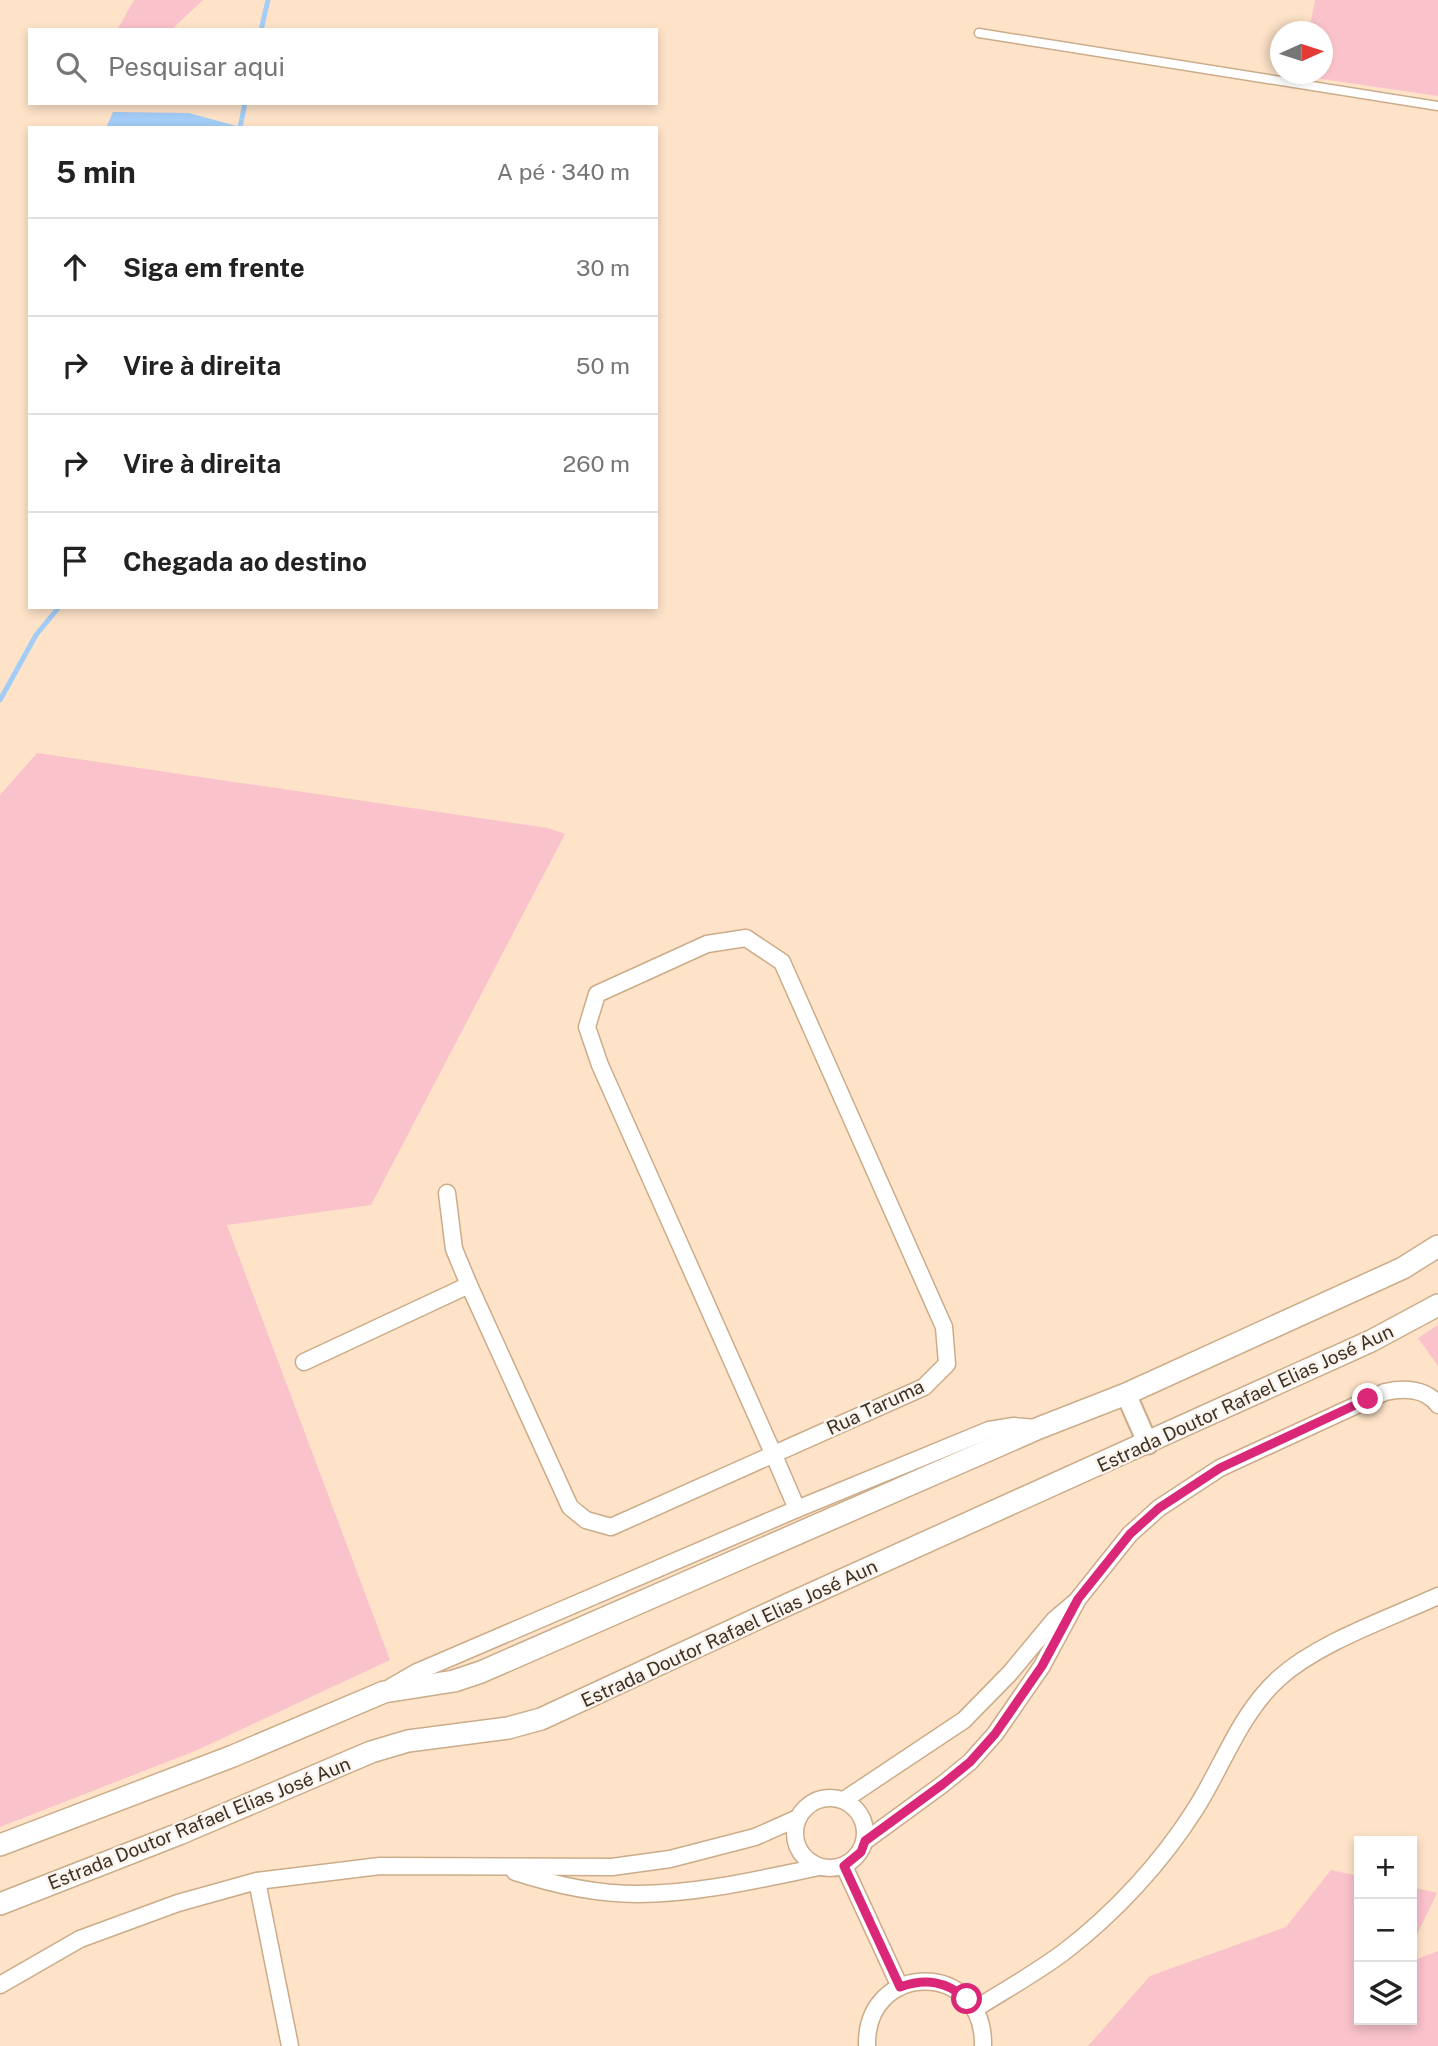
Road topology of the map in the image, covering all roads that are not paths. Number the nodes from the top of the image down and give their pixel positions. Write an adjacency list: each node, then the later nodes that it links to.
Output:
1 (979, 33): 2 (lane)
2 (1438, 106)
3 (447, 1193): 5 (street, Rua Taruma)
4 (1438, 1246): 8 (main road)
5 (469, 1285): 7 (street); 12 (street, Rua Taruma)
6 (1438, 1305): 11 (main road, Estrada Doutor Rafael Elias José Aun)
7 (304, 1362)
8 (1126, 1394): 10 (main road); 11 (street)
9 (1438, 1405): 15 (street)
10 (1038, 1428): 13 (street); 16 (main road)
11 (1148, 1444): 25 (main road, Estrada Doutor Rafael Elias José Aun)
12 (773, 1453): 12 (street, Rua Taruma); 13 (street)
13 (797, 1509): 16 (street)
14 (1438, 1596): 28 (street)
15 (1078, 1599): 17 (street); 19 (street)
16 (384, 1692): 20 (main road)
17 (844, 1800): 18 (street); 19 (street)
18 (798, 1818): 22 (street); 23 (street)
19 (865, 1841): 21 (street)
20 (0, 1845)
21 (844, 1866): 22 (street); 27 (street)
22 (820, 1867): 23 (street)
23 (503, 1868): 24 (street)
24 (257, 1881): 26 (street); 29 (street)
25 (0, 1904)
26 (0, 1985)
27 (900, 1987): 28 (street); 30 (street)
28 (975, 2009): 31 (street)
29 (290, 2046)
30 (867, 2046)
31 (983, 2046)

